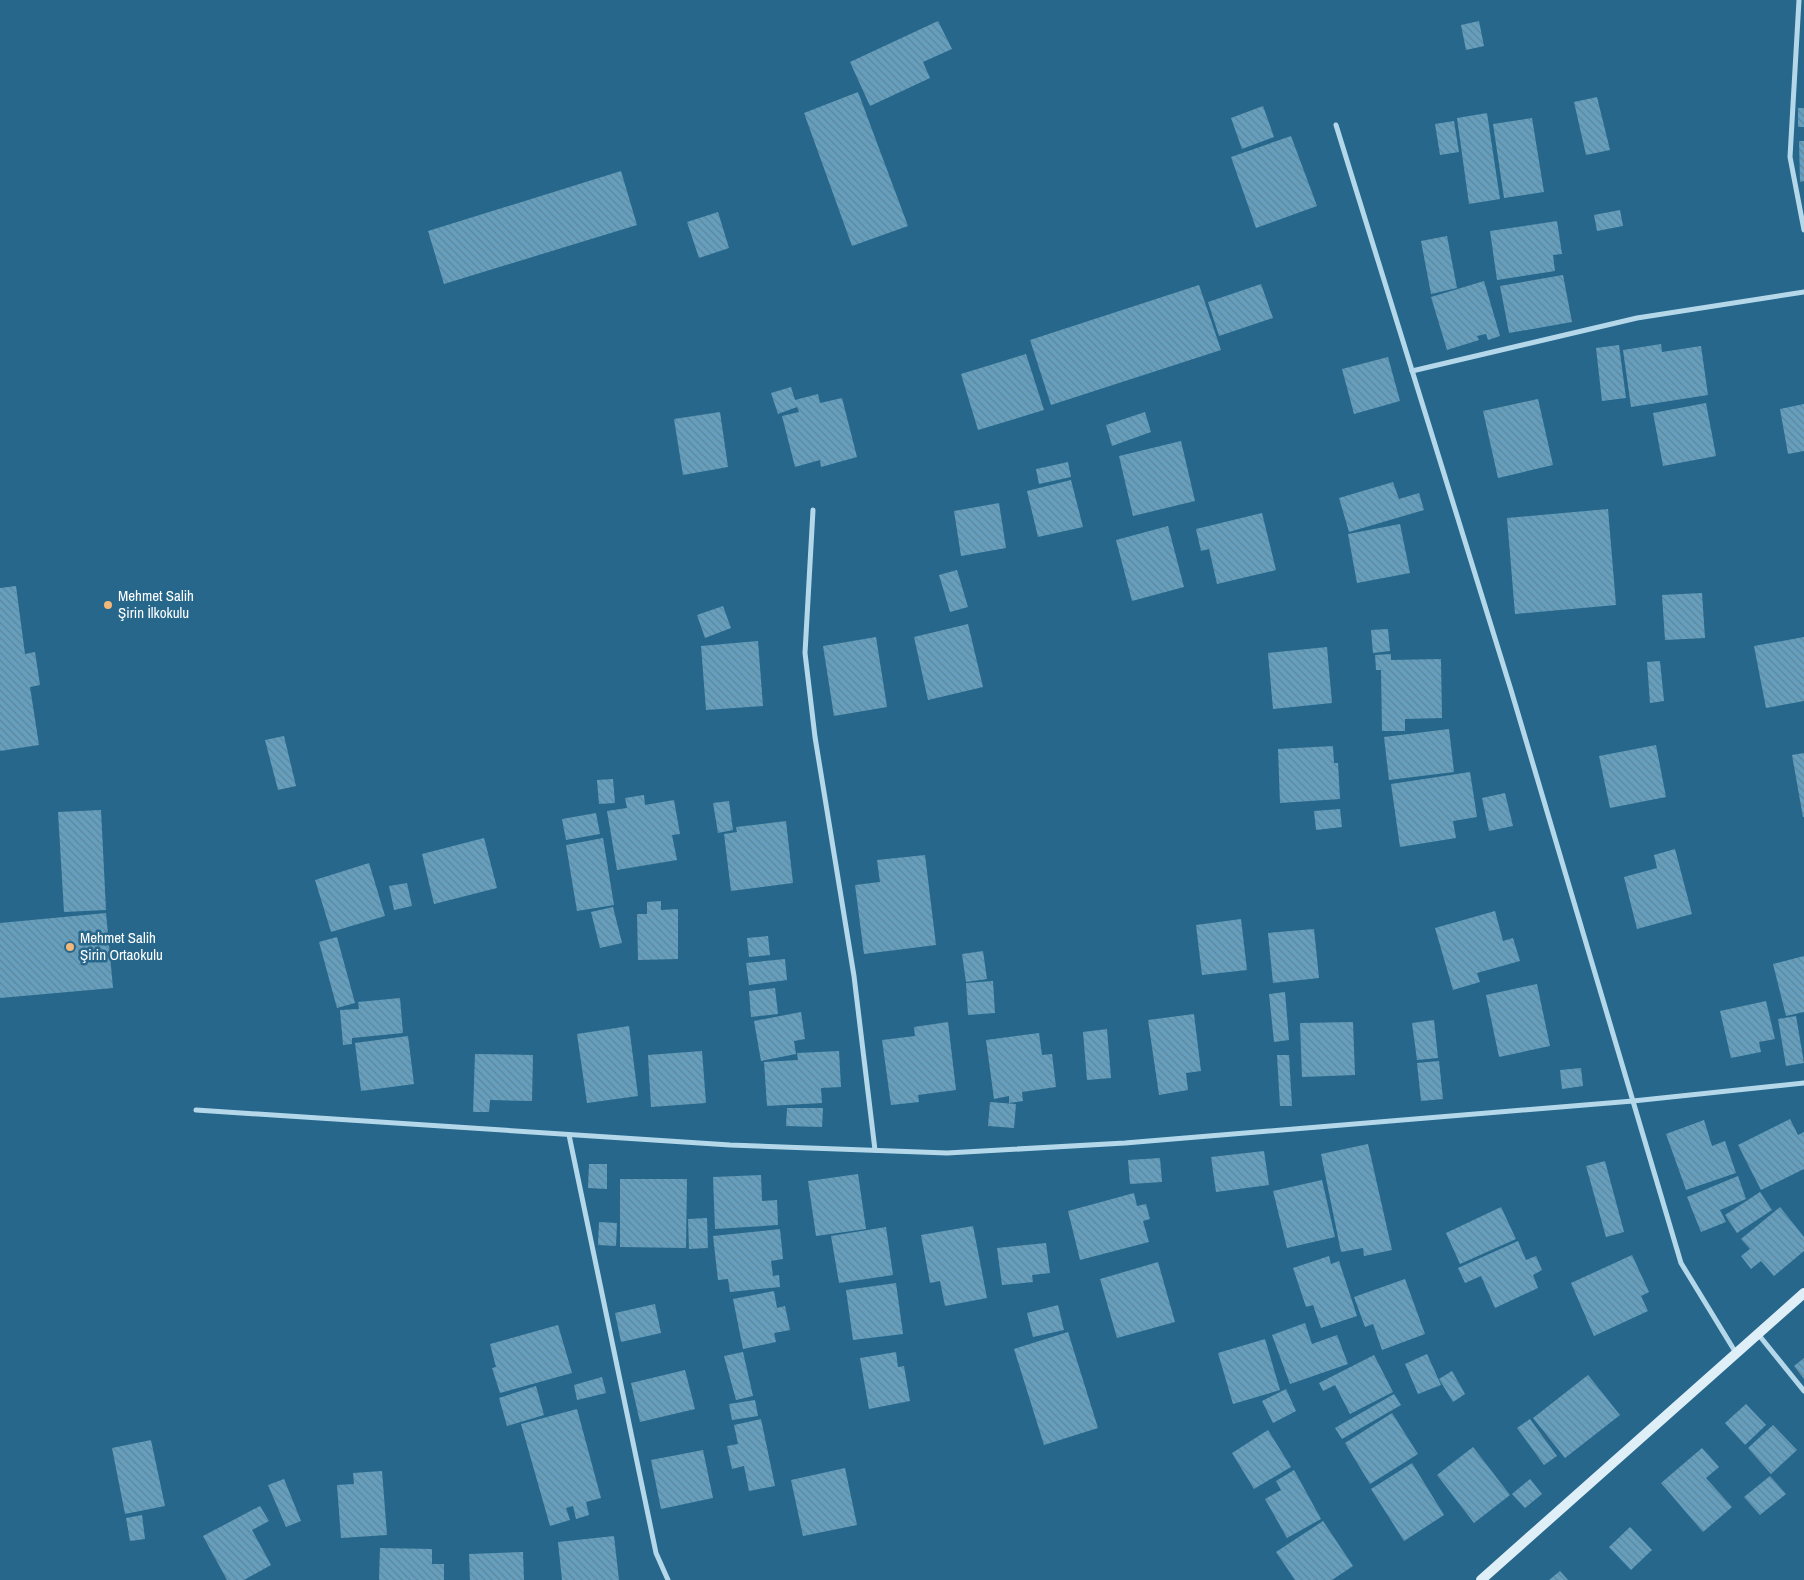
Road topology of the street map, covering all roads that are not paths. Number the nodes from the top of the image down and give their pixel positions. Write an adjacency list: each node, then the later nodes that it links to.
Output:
1 (1799, 0): 3 (street)
2 (1336, 124): 5 (street)
3 (1804, 230)
4 (1804, 292): 5 (street)
5 (1412, 371): 8 (street)
6 (813, 510): 11 (street)
7 (1804, 1083): 8 (street)
8 (1633, 1100): 11 (street); 14 (street)
9 (196, 1110): 10 (street)
10 (569, 1135): 11 (street); 16 (street)
11 (875, 1150)
12 (1804, 1293): 13 (street)
13 (1758, 1334): 14 (street); 15 (street)
14 (1736, 1354): 17 (street)
15 (1804, 1391)
16 (668, 1580)
17 (1481, 1580)

